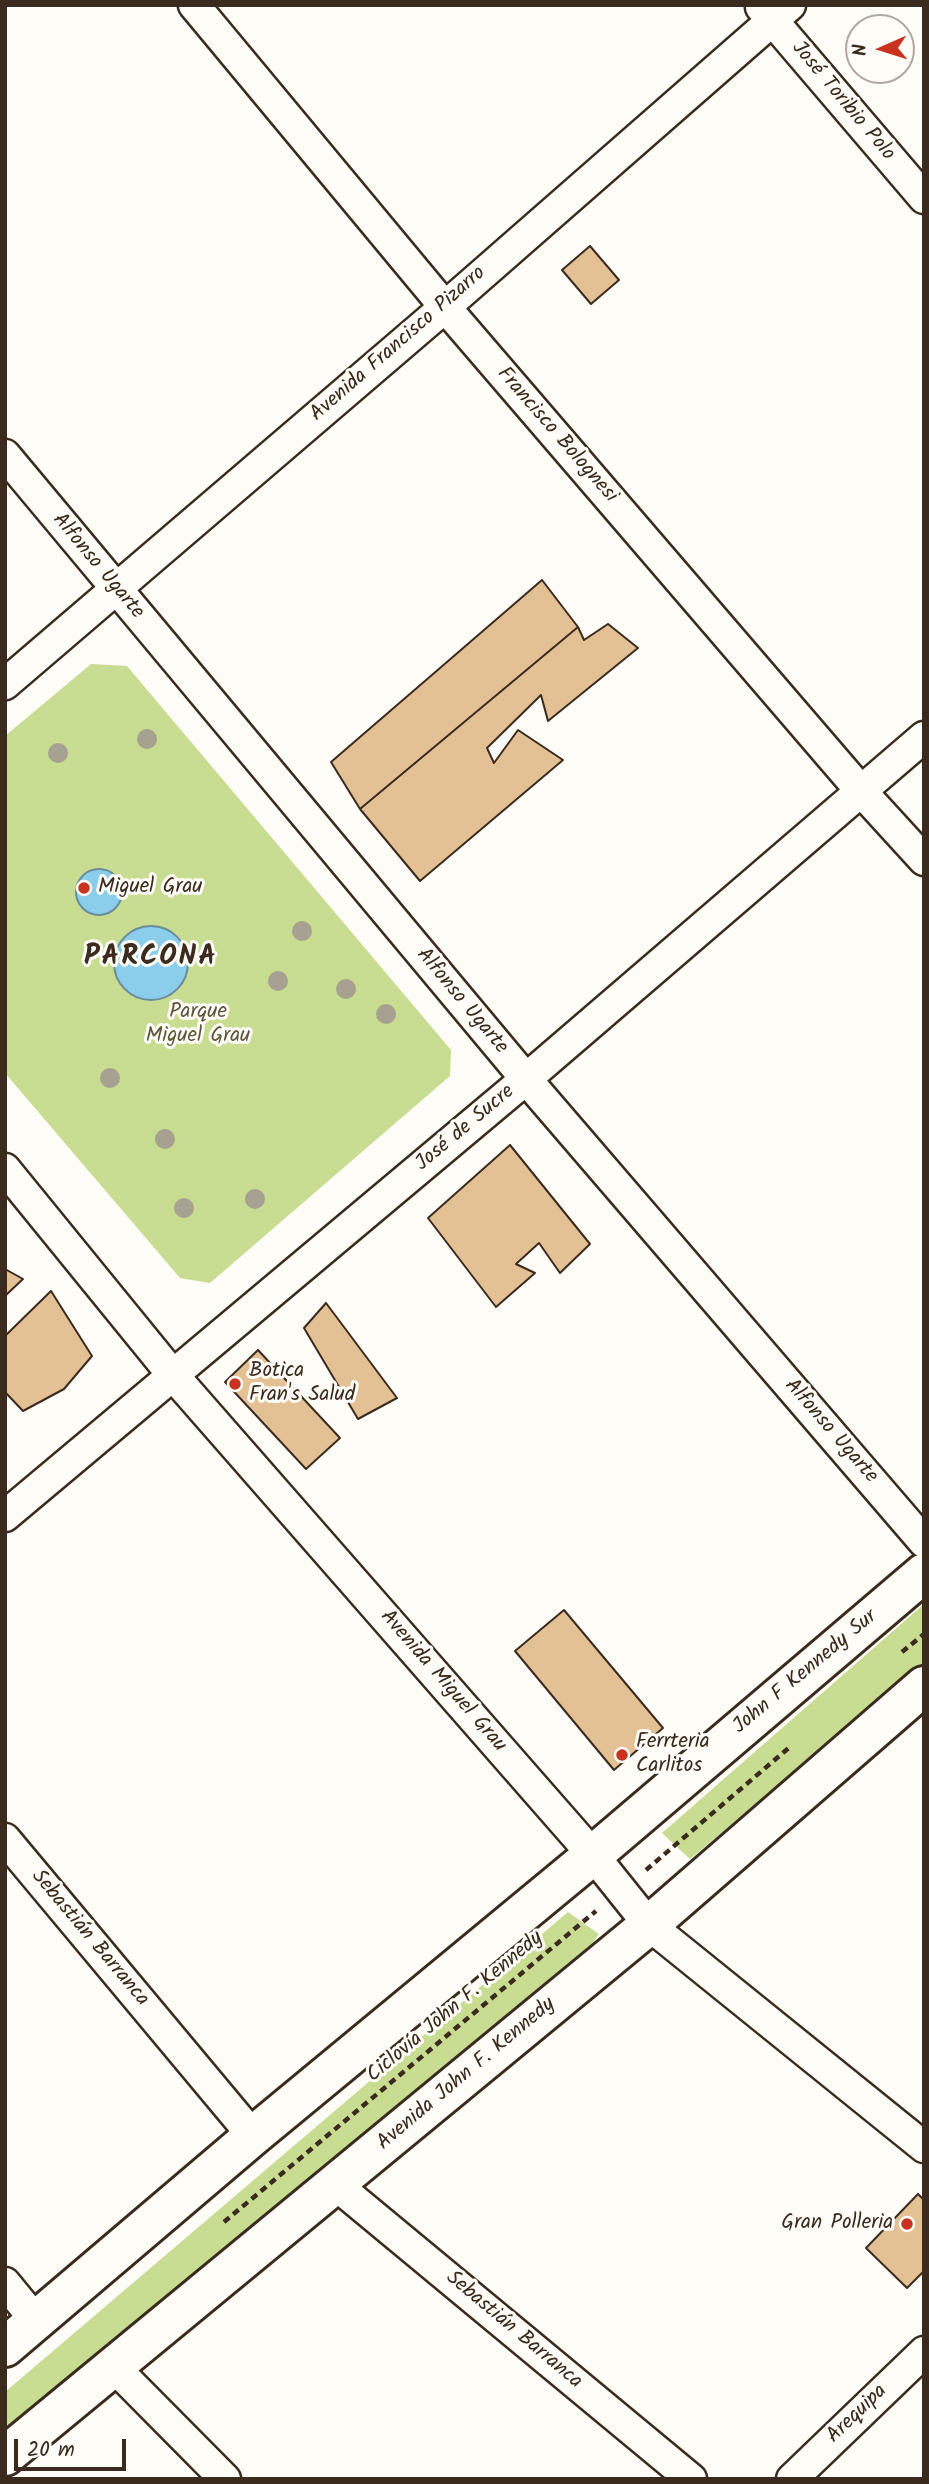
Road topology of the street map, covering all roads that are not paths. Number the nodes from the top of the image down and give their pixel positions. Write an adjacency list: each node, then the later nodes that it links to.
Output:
1 (194, 5): 4 (street, Francisco Bolognesi)
2 (774, 10): 3 (street, José Toribio Polo); 4 (street, Avenida Francisco Pizarro)
3 (924, 198)
4 (445, 307): 6 (street, Avenida Francisco Pizarro); 9 (street, Francisco Bolognesi)
5 (5, 455): 6 (street, Alfonso Ugarte)
6 (114, 588): 7 (street, Avenida Francisco Pizarro); 11 (street, Alfonso Ugarte)
7 (5, 684)
8 (924, 737): 9 (street, José de Sucre)
9 (861, 791): 10 (street, Francisco Bolognesi); 11 (street, José de Sucre)
10 (924, 860)
11 (526, 1079): 13 (street, José de Sucre); 15 (street, Alfonso Ugarte)
12 (5, 1169): 13 (street, Avenida Miguel Grau)
13 (172, 1374): 14 (street, José de Sucre); 19 (street, Avenida Miguel Grau)
14 (5, 1516)
15 (924, 1542)
16 (924, 1573): 19 (street, John F Kennedy Sur)
17 (924, 1686): 20 (street, Avenida John F. Kennedy)
18 (5, 1839): 21 (street, Sebastián Barranca)
19 (593, 1855): 20 (street, Avenida Miguel Grau); 21 (street)
20 (649, 1925): 22 (street, Avenida Miguel Grau); 23 (street, Avenida John F. Kennedy)
21 (253, 2136): 25 (street)
22 (924, 2147)
23 (335, 2184): 28 (street, Avenida John F. Kennedy); 31 (street, Sebastián Barranca)
24 (5, 2283): 25 (street)
25 (37, 2322): 26 (street)
26 (5, 2347)
27 (924, 2352): 32 (street, Arequipa)
28 (113, 2366): 29 (street, Avenida John F. Kennedy); 30 (street)
29 (5, 2456)
30 (225, 2479)
31 (691, 2479)
32 (792, 2479)

